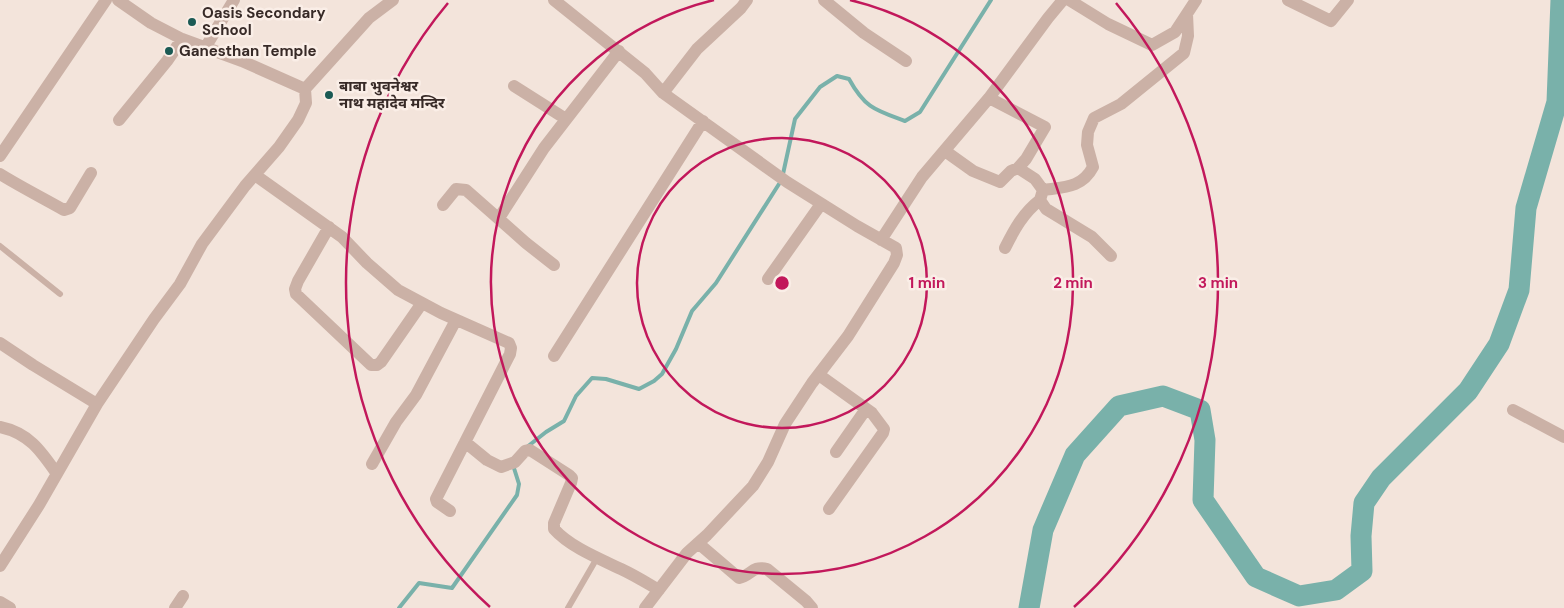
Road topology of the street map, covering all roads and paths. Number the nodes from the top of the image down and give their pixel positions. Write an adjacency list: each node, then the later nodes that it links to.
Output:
1 (106, 0): 26 (street)
2 (118, 0): 14 (street)
3 (234, 0): 15 (street)
4 (393, 0): 19 (street)
5 (554, 0): 16 (street)
6 (747, 0): 20 (street)
7 (824, 0): 17 (street)
8 (1063, 0): 21 (street)
9 (1069, 0): 13 (street)
10 (1196, 0): 13 (street)
11 (1288, 0): 12 (street)
12 (1348, 0)
13 (1187, 14): 31 (street)
14 (182, 39): 15 (street); 23 (street)
15 (205, 48): 19 (street)
16 (619, 51): 20 (street); 22 (street)
17 (906, 61)
18 (514, 86): 22 (street)
19 (305, 88): 30 (street)
20 (663, 93): 24 (street)
21 (989, 98): 25 (street); 27 (street)
22 (566, 118): 34 (street)
23 (119, 120)
24 (703, 121): 32 (street); 46 (street)
25 (945, 151): 27 (street); 36 (street)
26 (0, 156)
27 (1018, 168): 31 (street)
28 (90, 173): 29 (street)
29 (0, 174)
30 (255, 175): 35 (street); 48 (street)
31 (1042, 195): 38 (street); 39 (street)
32 (822, 204): 36 (street); 41 (street)
33 (443, 205): 34 (street)
34 (500, 218): 40 (street)
35 (329, 227): 43 (street); 43 (street)
36 (881, 240): 47 (street)
37 (0, 246): 42 (lane)
38 (1005, 248)
39 (1111, 256)
40 (554, 265)
41 (768, 279)
42 (60, 294)
43 (422, 303): 44 (street)
44 (456, 320): 53 (street); 55 (street)
45 (0, 343): 48 (street)
46 (554, 356)
47 (819, 375): 49 (street); 59 (street)
48 (97, 404): 56 (street)
49 (866, 409): 54 (street); 57 (street)
50 (1513, 410): 52 (street)
51 (0, 427): 56 (street)
52 (1564, 437)
53 (465, 442): 58 (street); 60 (street)
54 (836, 452)
55 (372, 464)
56 (57, 474): 61 (street)
57 (829, 509)
58 (450, 512)
59 (698, 543): 62 (street); 69 (street)
60 (597, 558): 62 (street); 67 (lane)
61 (0, 566)
62 (659, 590): 68 (street)
63 (183, 596): 66 (street)
64 (0, 602): 65 (street)
65 (10, 608)
66 (175, 608)
67 (568, 608)
68 (646, 608)
69 (812, 608)

